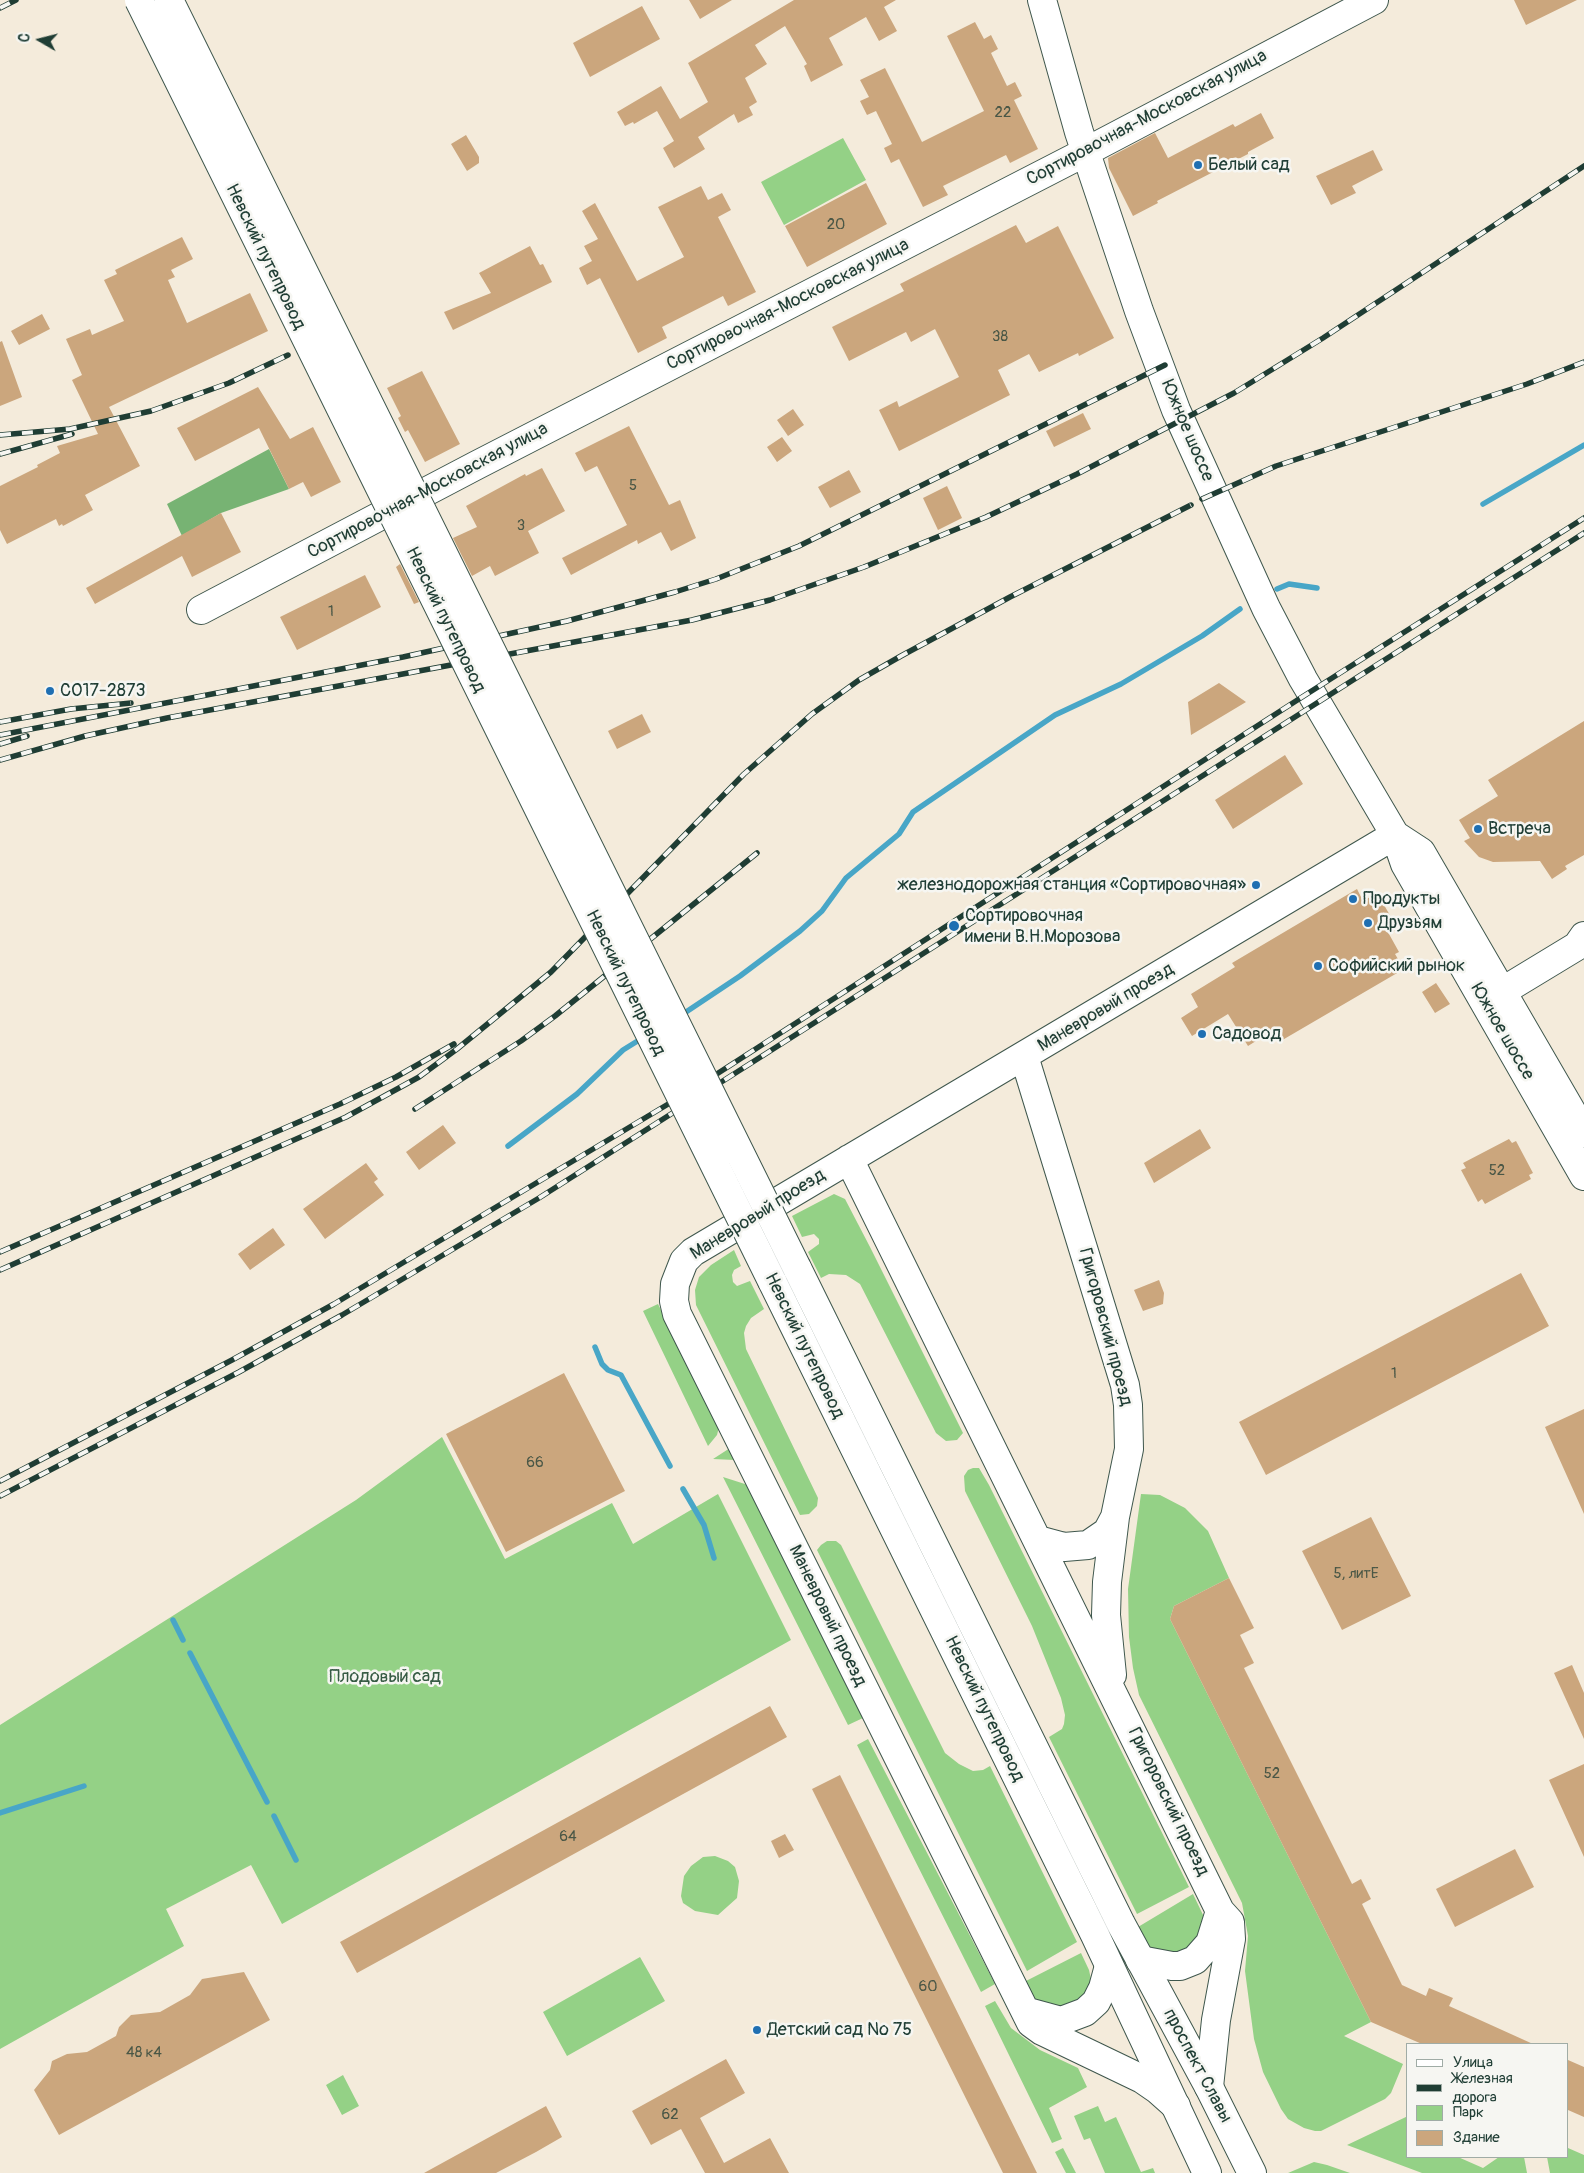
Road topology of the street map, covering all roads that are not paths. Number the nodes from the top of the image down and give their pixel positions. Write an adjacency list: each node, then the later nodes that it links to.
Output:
1 (139, 0): 19 (street, Невский путепровод, bridge)
2 (169, 0): 18 (street, Невский путепровод, bridge)
3 (1042, 0): 5 (street, Южное шоссе)
4 (1374, 0): 5 (street, Сортировочная-Московская улица)
5 (1085, 151): 6 (street, Сортировочная-Московская улица); 7 (street, Южное шоссе)
6 (201, 610)
7 (1395, 835): 9 (street, Южное шоссе); 10 (street, Маневровый проезд)
8 (1584, 936): 9 (street)
9 (1494, 997): 11 (street, Южное шоссе); 13 (street, Южное шоссе)
10 (1024, 1056): 12 (street, Маневровый проезд); 14 (street, Григоровский проезд)
11 (1584, 1133)
12 (849, 1159): 15 (street, Григоровский проезд); 20 (street, Маневровый проезд)
13 (1584, 1176)
14 (1115, 1517): 15 (street); 16 (street, Григоровский проезд)
15 (1038, 1540): 16 (street, Григоровский проезд)
16 (1114, 1694): 17 (street, Григоровский проезд)
17 (1220, 1911): 18 (street); 21 (street, Григоровский проезд)
18 (1140, 1960): 21 (street, проспект Славы)
19 (1109, 1966): 20 (street); 22 (street, проспект Славы)
20 (1024, 2011): 22 (street, Маневровый проезд)
21 (1209, 2086): 24 (street, проспект Славы)
22 (1176, 2106): 23 (street, проспект Славы)
23 (1207, 2173)
24 (1252, 2173)

